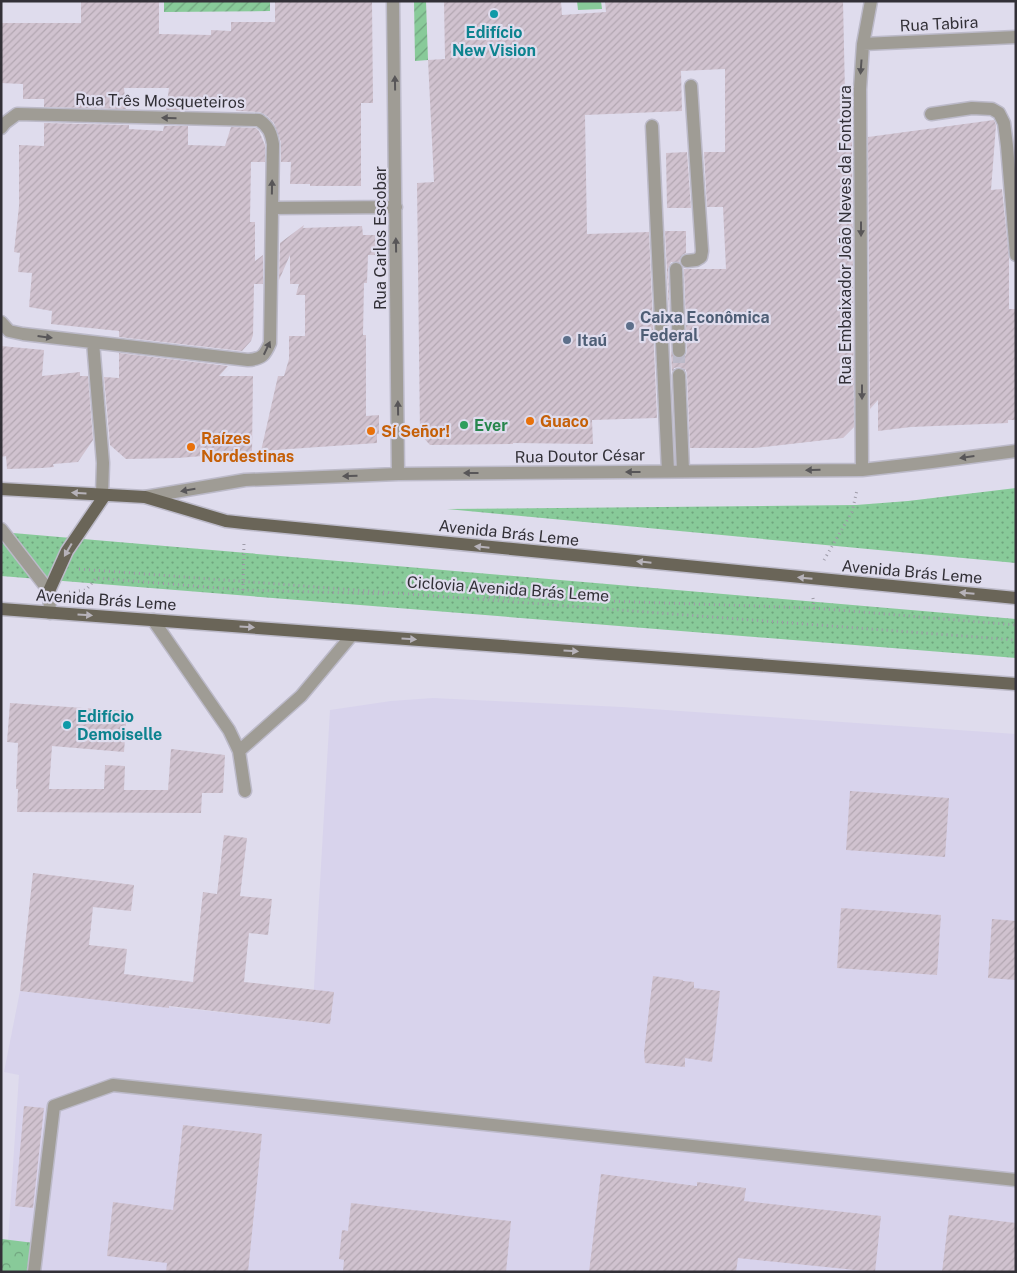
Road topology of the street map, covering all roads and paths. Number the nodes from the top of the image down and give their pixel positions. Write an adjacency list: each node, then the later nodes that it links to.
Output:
1 (394, 1): 9 (street, Rua Carlos Escobar, one-way to 1)
2 (871, 1): 4 (street, Rua Embaixador João Neves da Fontoura)
3 (1016, 37): 4 (street, Rua Tabira)
4 (863, 44): 19 (street, Rua Embaixador João Neves da Fontoura, one-way to 19)
5 (691, 86): 12 (street)
6 (931, 114): 11 (street)
7 (652, 126): 20 (street)
8 (1, 128): 10 (street, Rua Três Mosqueteiros, one-way to 8)
9 (396, 207): 10 (street); 22 (street, Rua Carlos Escobar, one-way to 9)
10 (272, 208): 15 (street, Rua Três Mosqueteiros, one-way to 10)
11 (1016, 256)
12 (687, 261)
13 (676, 270): 16 (street)
14 (1, 322): 15 (street, Rua Três Mosqueteiros, one-way to 15)
15 (93, 342): 24 (street)
16 (679, 351)
17 (679, 375): 21 (street)
18 (1016, 451): 19 (street, Rua Doutor César, one-way to 19)
19 (862, 470): 21 (street, Rua Doutor César, one-way to 21)
20 (668, 471): 21 (street, Rua Doutor César); 22 (street, Rua Doutor César, one-way to 22)
21 (683, 471)
22 (398, 474): 25 (street, Rua Doutor César, one-way to 25)
23 (1, 489): 24 (main road, Avenida Brás Leme, one-way to 23)
24 (103, 495): 25 (main road, Avenida Brás Leme); 28 (main road, one-way to 28)
25 (145, 497): 26 (main road, Avenida Brás Leme)
26 (244, 523): 29 (path); 33 (main road, Avenida Brás Leme, one-way to 26)
27 (1, 529): 31 (street)
28 (58, 568): 29 (path, Ciclovia Avenida Brás Leme); 31 (main road)
29 (243, 581): 30 (path); 32 (path, Ciclovia Avenida Brás Leme)
30 (242, 590): 31 (path); 32 (path)
31 (49, 592): 36 (street)
32 (436, 596): 34 (path); 39 (path, Ciclovia Avenida Brás Leme)
33 (1016, 598)
34 (814, 608)
35 (1, 609): 36 (main road, Avenida Brás Leme)
36 (50, 613): 37 (main road, Avenida Brás Leme, one-way to 37)
37 (153, 620): 38 (main road, Avenida Brás Leme, one-way to 38); 41 (street)
38 (352, 635): 40 (main road, Avenida Brás Leme, one-way to 40); 41 (street)
39 (1016, 640)
40 (1016, 684)
41 (239, 751): 42 (street)
42 (245, 791)
43 (1016, 1180): 44 (street)
44 (34, 1272)

